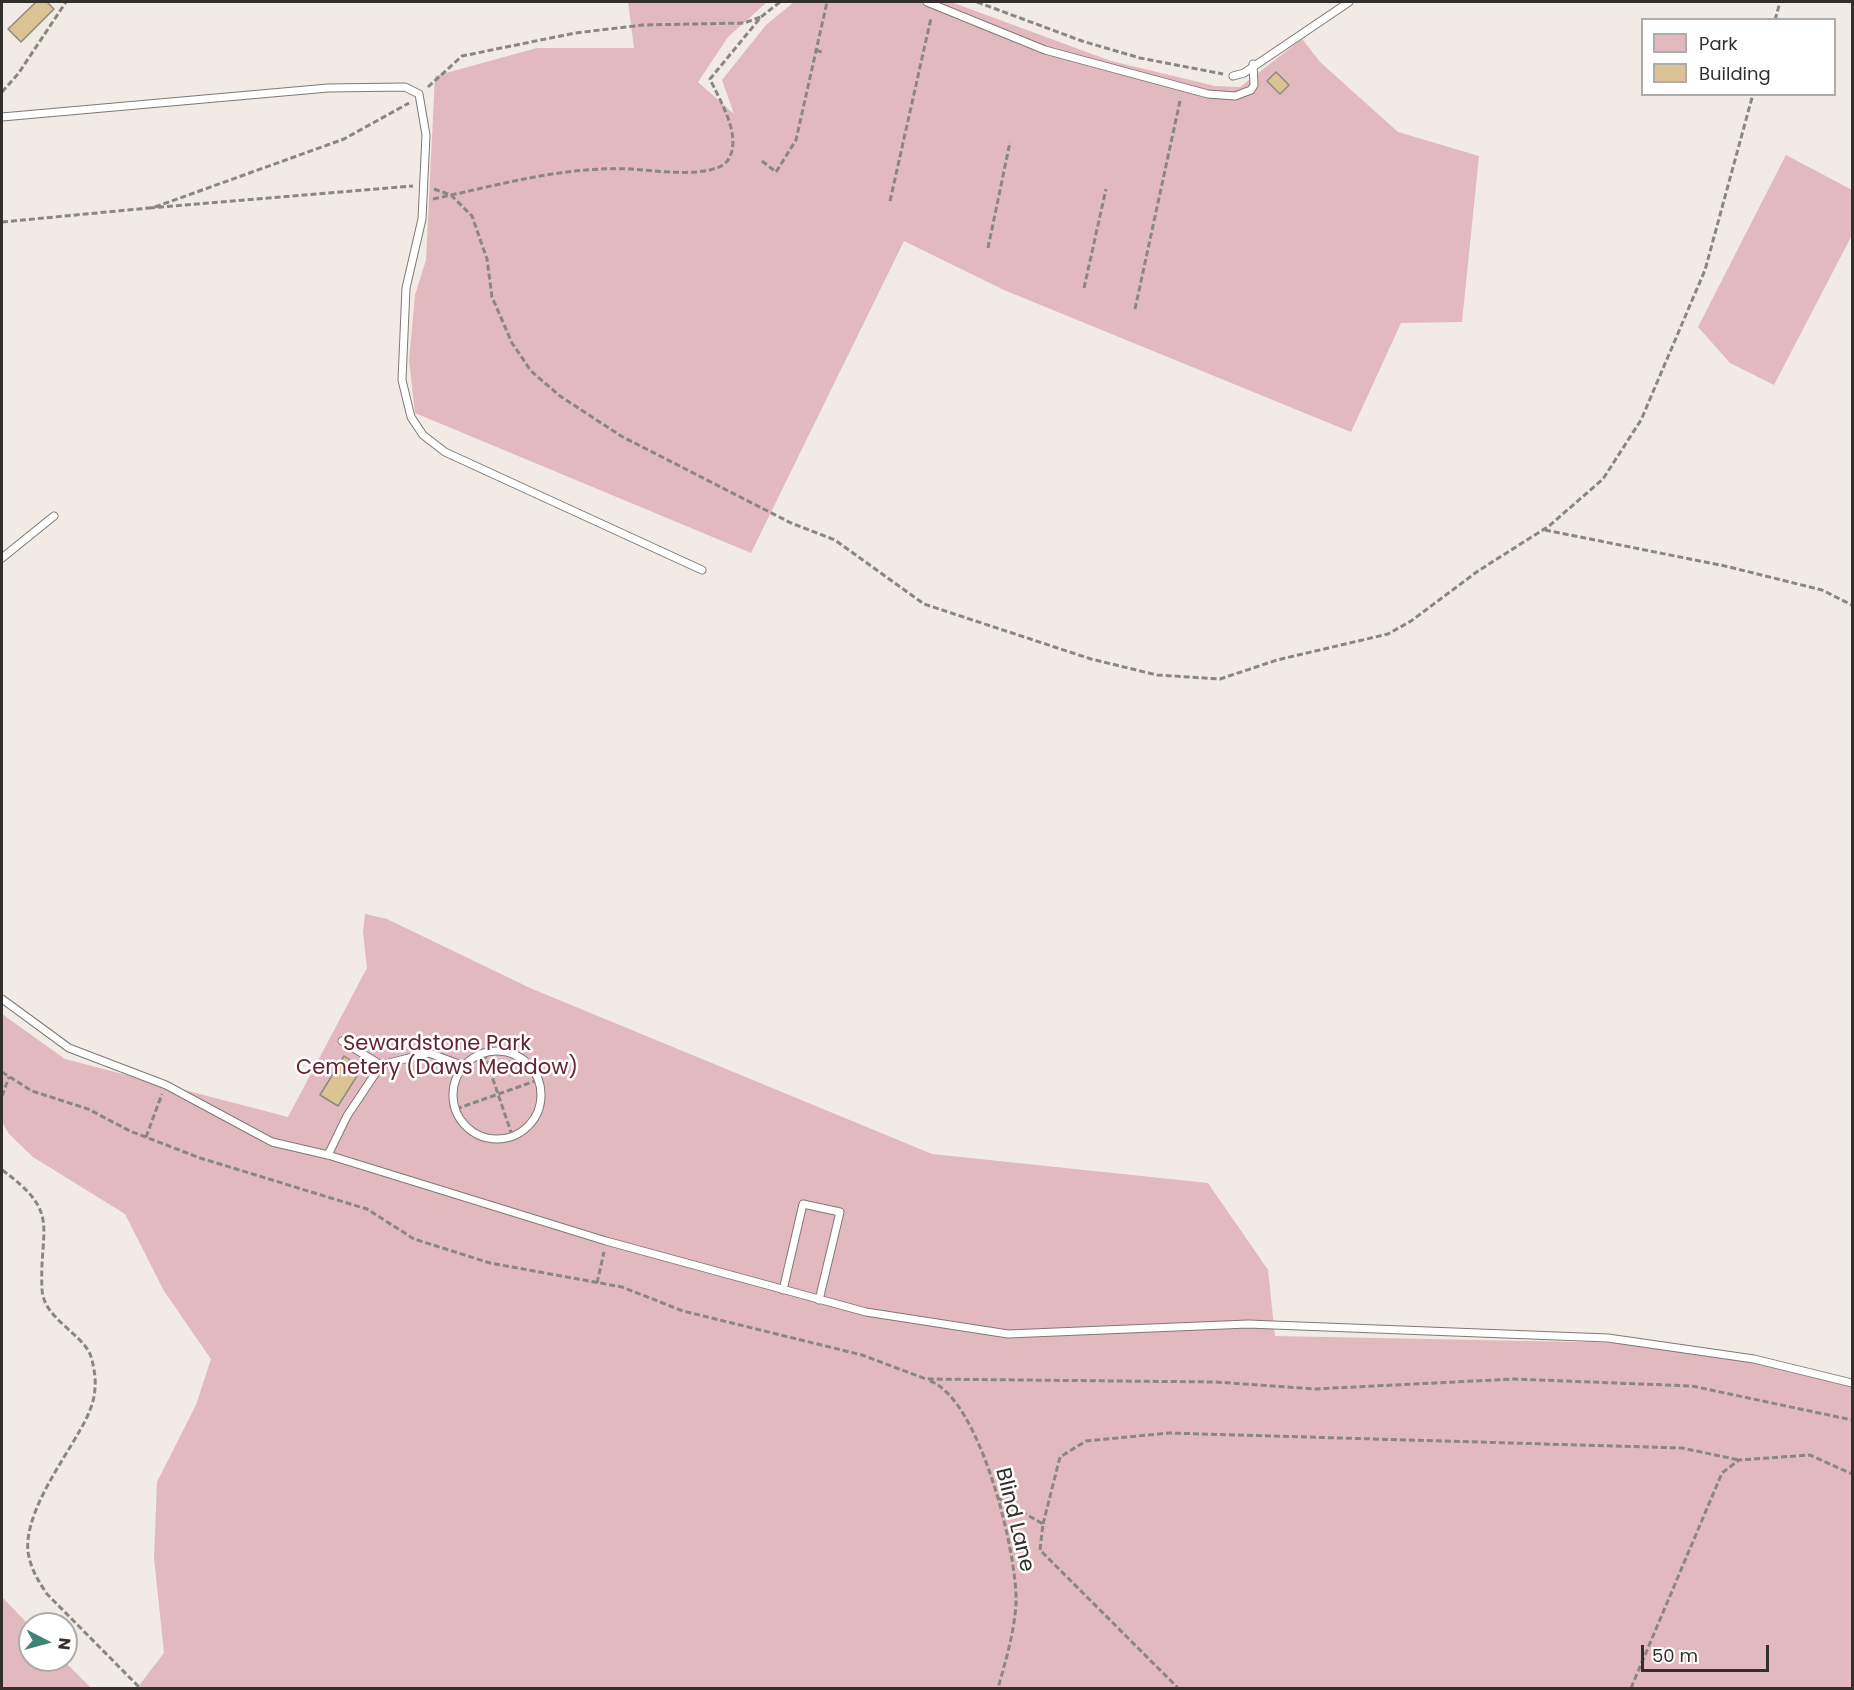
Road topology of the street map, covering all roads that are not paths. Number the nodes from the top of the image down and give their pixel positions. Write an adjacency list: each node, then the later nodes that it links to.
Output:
1 (927, 2): 3 (lane)
2 (1348, 2): 3 (lane)
3 (1253, 64): 4 (lane)
4 (1233, 76)
5 (2, 117): 8 (lane)
6 (54, 516): 7 (lane)
7 (2, 558)
8 (702, 570)
9 (2, 999): 13 (lane)
10 (342, 1041): 11 (lane)
11 (381, 1065): 12 (lane); 13 (lane)
12 (464, 1066): 12 (lane)
13 (328, 1155): 14 (lane)
14 (783, 1290): 15 (lane); 15 (lane)
15 (819, 1300): 16 (lane)
16 (1852, 1383)

